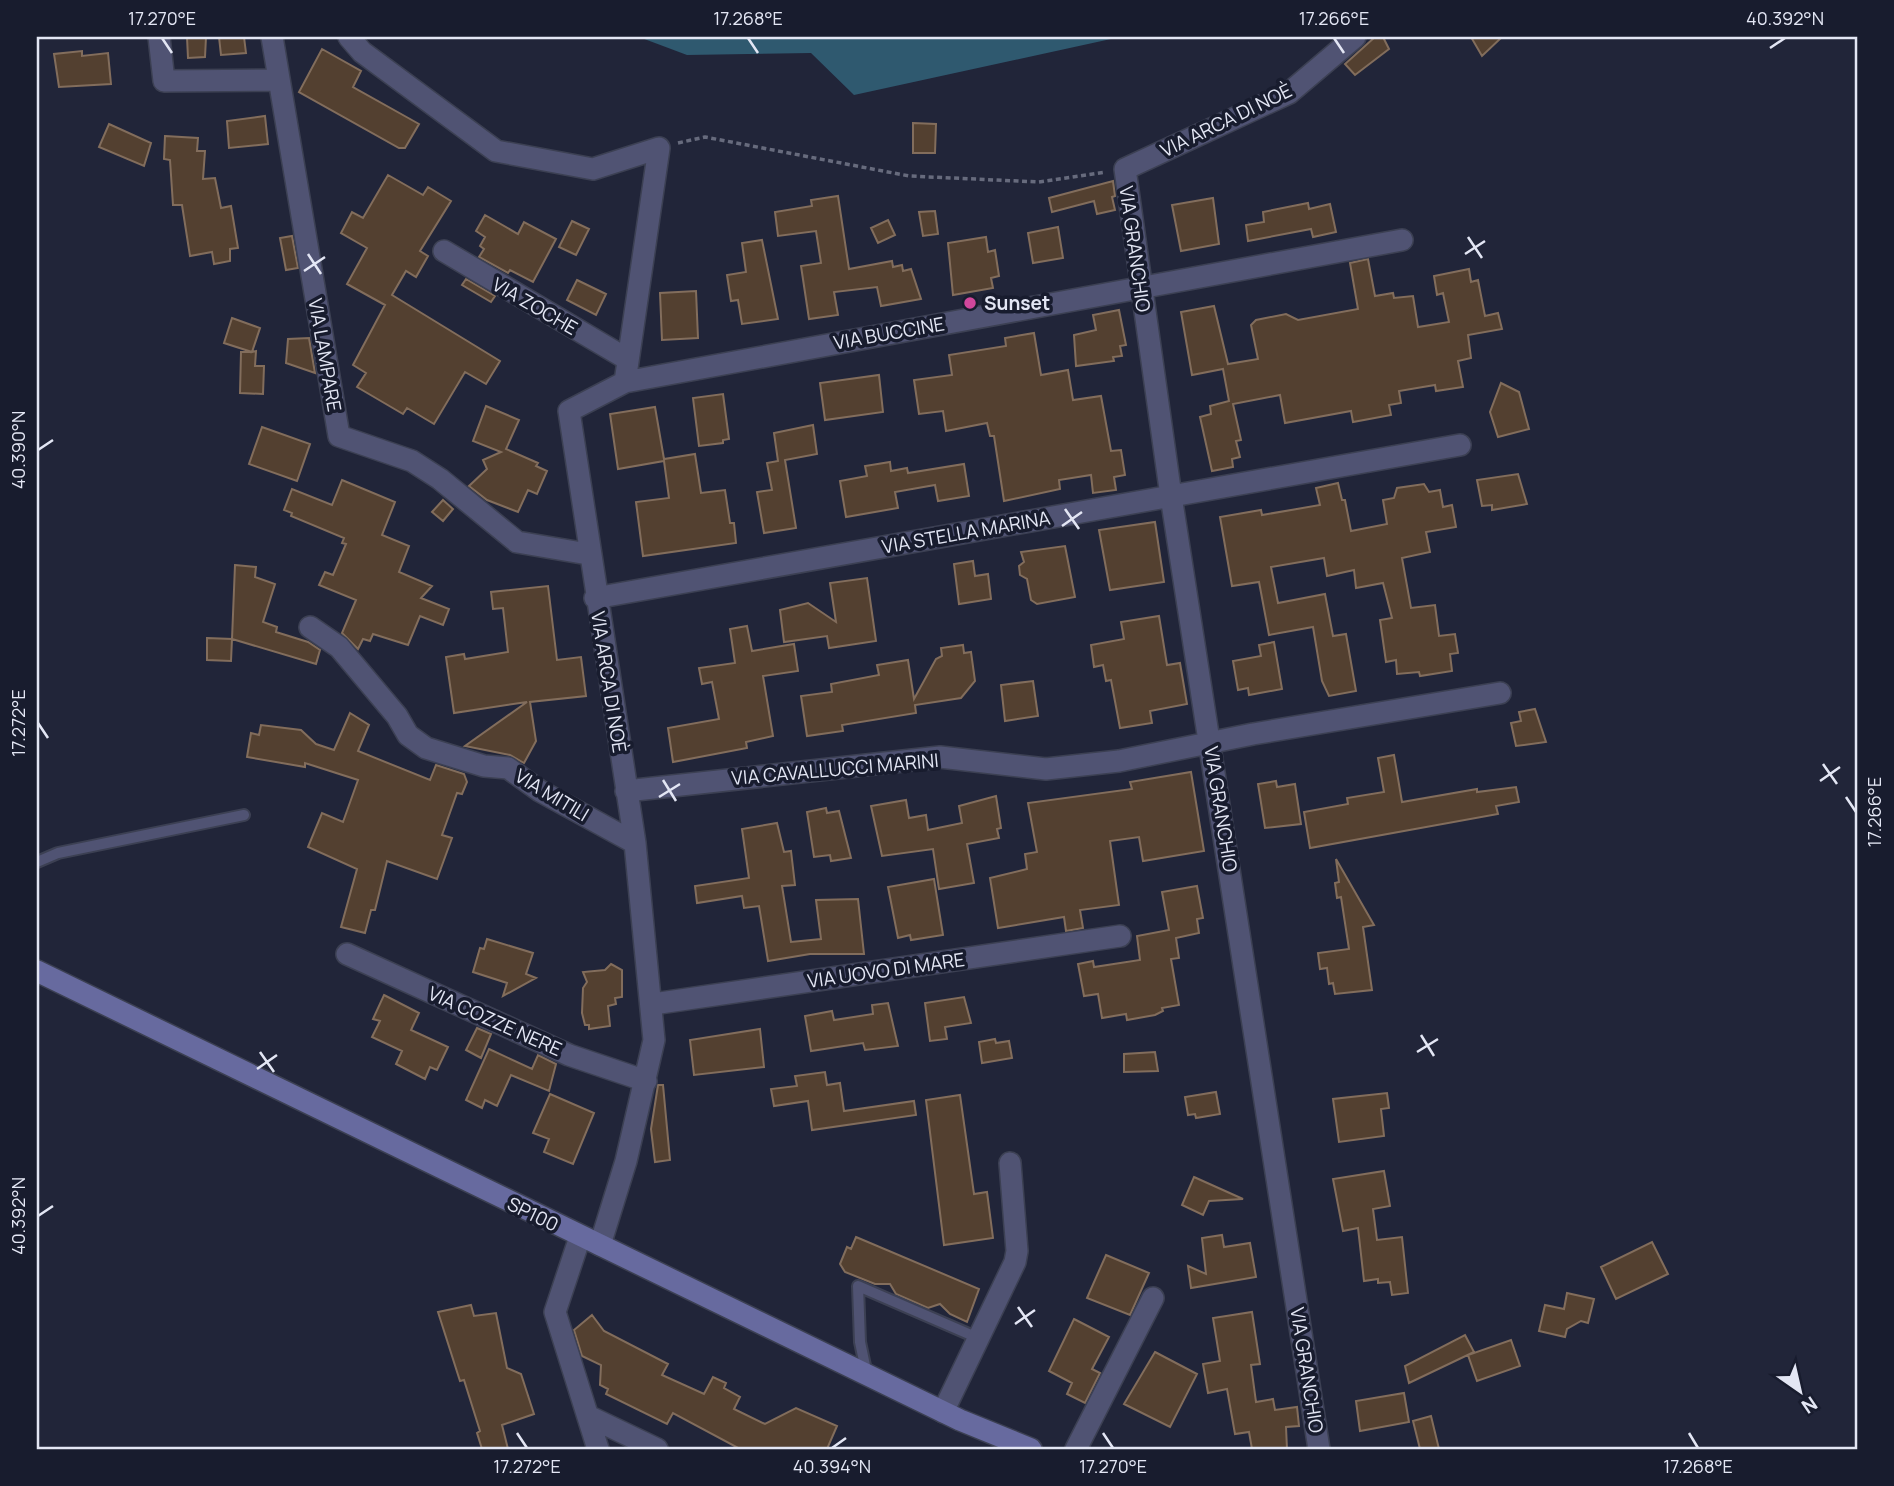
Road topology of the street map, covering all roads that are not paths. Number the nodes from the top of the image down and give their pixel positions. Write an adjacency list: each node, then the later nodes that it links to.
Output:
1 (159, 37): 5 (street)
2 (272, 37): 5 (street, VIA LAMPARE)
3 (349, 37): 10 (street)
4 (1355, 37): 6 (street, VIA ARCA DI NOÈ)
5 (277, 80): 14 (street, VIA LAMPARE)
6 (1125, 169): 9 (street, VIA GRANCHIO)
7 (1402, 240): 9 (street, VIA BUCCINE)
8 (444, 251): 10 (street, VIA ZOCHE)
9 (1140, 288): 11 (street, VIA BUCCINE); 13 (street, VIA GRANCHIO)
10 (627, 359): 11 (street)
11 (625, 382): 14 (street, VIA ARCA DI NOÈ)
12 (1460, 445): 13 (street, VIA STELLA MARINA)
13 (1171, 496): 15 (street, VIA STELLA MARINA); 18 (street, VIA GRANCHIO)
14 (588, 554): 15 (street, VIA ARCA DI NOÈ)
15 (596, 598): 19 (street, VIA ARCA DI NOÈ)
16 (310, 626): 21 (street, VIA MITILI)
17 (1500, 693): 18 (street, VIA CAVALLUCCI MARINI)
18 (1210, 742): 19 (street, VIA CAVALLUCCI MARINI); 39 (street, VIA GRANCHIO)
19 (626, 791): 21 (street, VIA ARCA DI NOÈ)
20 (244, 815): 22 (lane)
21 (635, 844): 26 (street, VIA ARCA DI NOÈ)
22 (37, 862)
23 (1120, 936): 26 (street, VIA UOVO DI MARE)
24 (347, 954): 27 (street, VIA COZZE NERE)
25 (37, 971): 29 (main road, SP100 / SP100)
26 (653, 1004): 27 (street, VIA ARCA DI NOÈ)
27 (646, 1081): 29 (street, VIA ARCA DI NOÈ)
28 (1010, 1163): 31 (street)
29 (590, 1241): 32 (main road, SP100 / SP100); 34 (street, VIA ARCA DI NOÈ)
30 (1153, 1298): 38 (street)
31 (978, 1338): 32 (lane); 33 (street)
32 (867, 1375): 33 (main road, SP100 / SP100)
33 (943, 1412): 37 (main road, SP100 / SP100)
34 (588, 1416): 35 (street, VIA ARCA DI NOÈ); 36 (street)
35 (598, 1449)
36 (657, 1449)
37 (1031, 1449)
38 (1076, 1449)
39 (1319, 1449)

